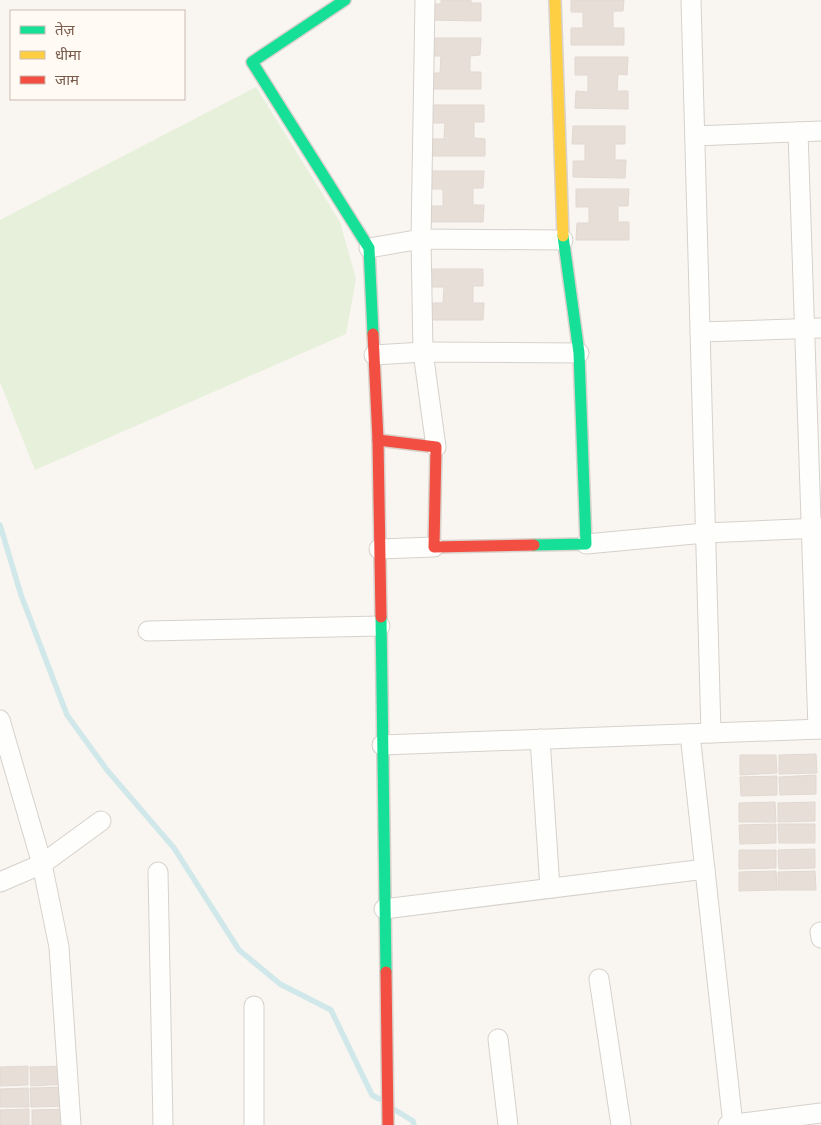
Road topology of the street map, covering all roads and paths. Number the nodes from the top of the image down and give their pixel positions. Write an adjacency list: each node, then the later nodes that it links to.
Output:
1 (344, 0): 10 (street)
2 (425, 0): 8 (street)
3 (555, 0): 9 (street)
4 (691, 0): 7 (street)
5 (821, 131): 6 (street)
6 (798, 132): 7 (street); 11 (street)
7 (695, 136): 12 (street)
8 (421, 239): 9 (street); 10 (street); 13 (street)
9 (563, 240): 14 (street)
10 (369, 248): 15 (street)
11 (813, 329): 12 (street); 18 (street)
12 (700, 332): 19 (street)
13 (422, 352): 14 (street); 15 (street); 17 (street)
14 (579, 353): 20 (street)
15 (374, 355): 16 (street)
16 (378, 440): 17 (street); 22 (street)
17 (436, 447): 21 (street)
18 (816, 528): 19 (street); 26 (street)
19 (705, 533): 20 (street); 27 (street)
20 (586, 544): 21 (street)
21 (434, 547): 22 (street)
22 (379, 549): 23 (street)
23 (380, 626): 24 (street); 30 (street)
24 (148, 631)
25 (0, 720): 32 (street)
26 (819, 729): 27 (street)
27 (711, 733): 28 (street)
28 (690, 734): 29 (street); 33 (street)
29 (540, 740): 30 (street); 36 (street)
30 (382, 745): 37 (street)
31 (101, 821): 32 (street)
32 (42, 864): 35 (street); 43 (street)
33 (705, 869): 36 (street); 49 (street)
34 (158, 872): 44 (street)
35 (0, 882)
36 (550, 888): 37 (street)
37 (384, 909): 42 (street)
38 (599, 978): 47 (street)
39 (254, 1006): 45 (street)
40 (498, 1040): 46 (street)
41 (821, 1113): 49 (street)
42 (388, 1121)
43 (71, 1125)
44 (163, 1125)
45 (254, 1125)
46 (508, 1125)
47 (621, 1125)
48 (728, 1125): 49 (street)
49 (733, 1125)

